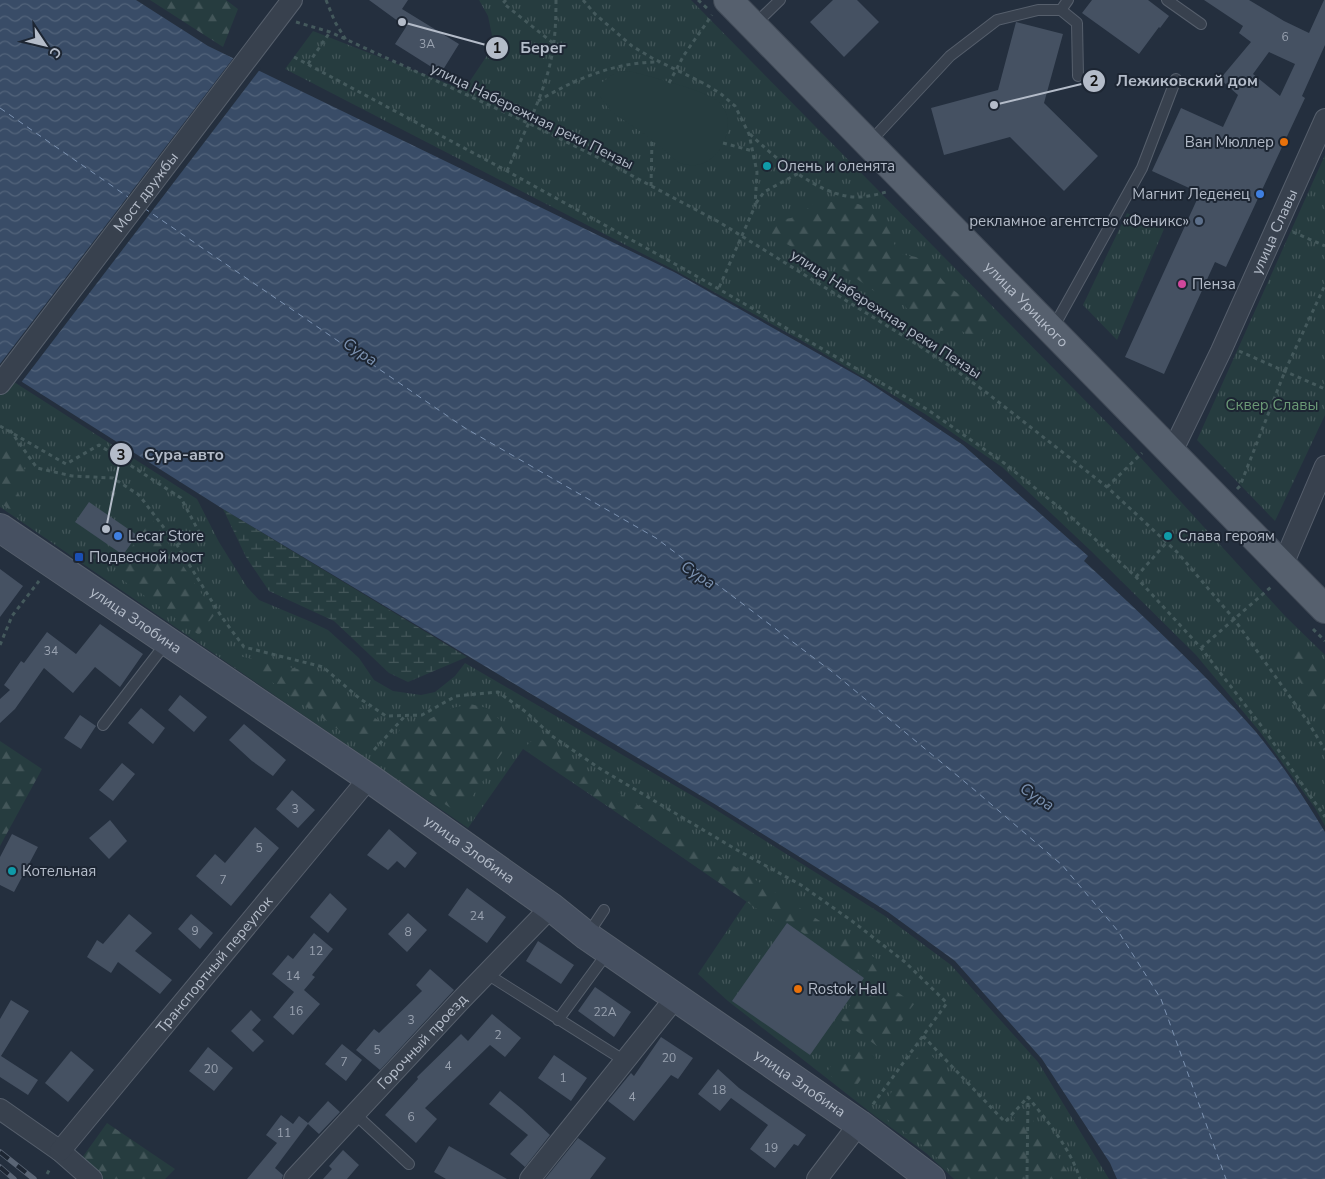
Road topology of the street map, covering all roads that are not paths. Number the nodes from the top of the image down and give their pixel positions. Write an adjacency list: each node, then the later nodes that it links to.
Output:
1 (292, 0): 14 (street, Мост дружбы)
2 (780, 0): 8 (lane)
3 (1068, 0): 6 (lane)
4 (1167, 0): 7 (lane)
5 (720, 7): 8 (main road, улица Урицкого)
6 (1061, 10): 9 (lane); 12 (lane)
7 (1201, 24)
8 (752, 26): 12 (main road, улица Урицкого)
9 (1078, 76)
10 (1176, 79): 13 (lane)
11 (1325, 119): 15 (street, улица Славы)
12 (868, 144): 13 (main road, улица Урицкого)
13 (1051, 331): 15 (main road, улица Урицкого)
14 (0, 384)
15 (1171, 454): 18 (main road, улица Урицкого)
16 (1325, 466): 18 (street)
17 (0, 528): 20 (main road, улица Злобина)
18 (1277, 577): 19 (main road, улица Урицкого)
19 (1325, 609)
20 (166, 642): 21 (lane); 22 (main road, улица Злобина)
21 (103, 725)
22 (370, 778): 23 (main road, улица Злобина); 33 (street, Транспортный переулок)
23 (552, 907): 25 (main road, улица Злобина); 26 (street, Горочный проезд)
24 (604, 910): 25 (lane)
25 (598, 944): 27 (main road, улица Злобина); 28 (lane)
26 (487, 974): 28 (lane); 31 (street, Горочный проезд)
27 (676, 997): 29 (street); 32 (main road, улица Злобина)
28 (558, 1020): 29 (lane)
29 (625, 1061): 37 (street)
30 (0, 1110): 33 (street)
31 (355, 1114): 34 (lane); 36 (street, Горочный проезд)
32 (863, 1119): 38 (street); 39 (main road, улица Злобина)
33 (60, 1151): 35 (street)
34 (408, 1164)
35 (92, 1179)
36 (294, 1179)
37 (530, 1179)
38 (817, 1179)
39 (931, 1179)

